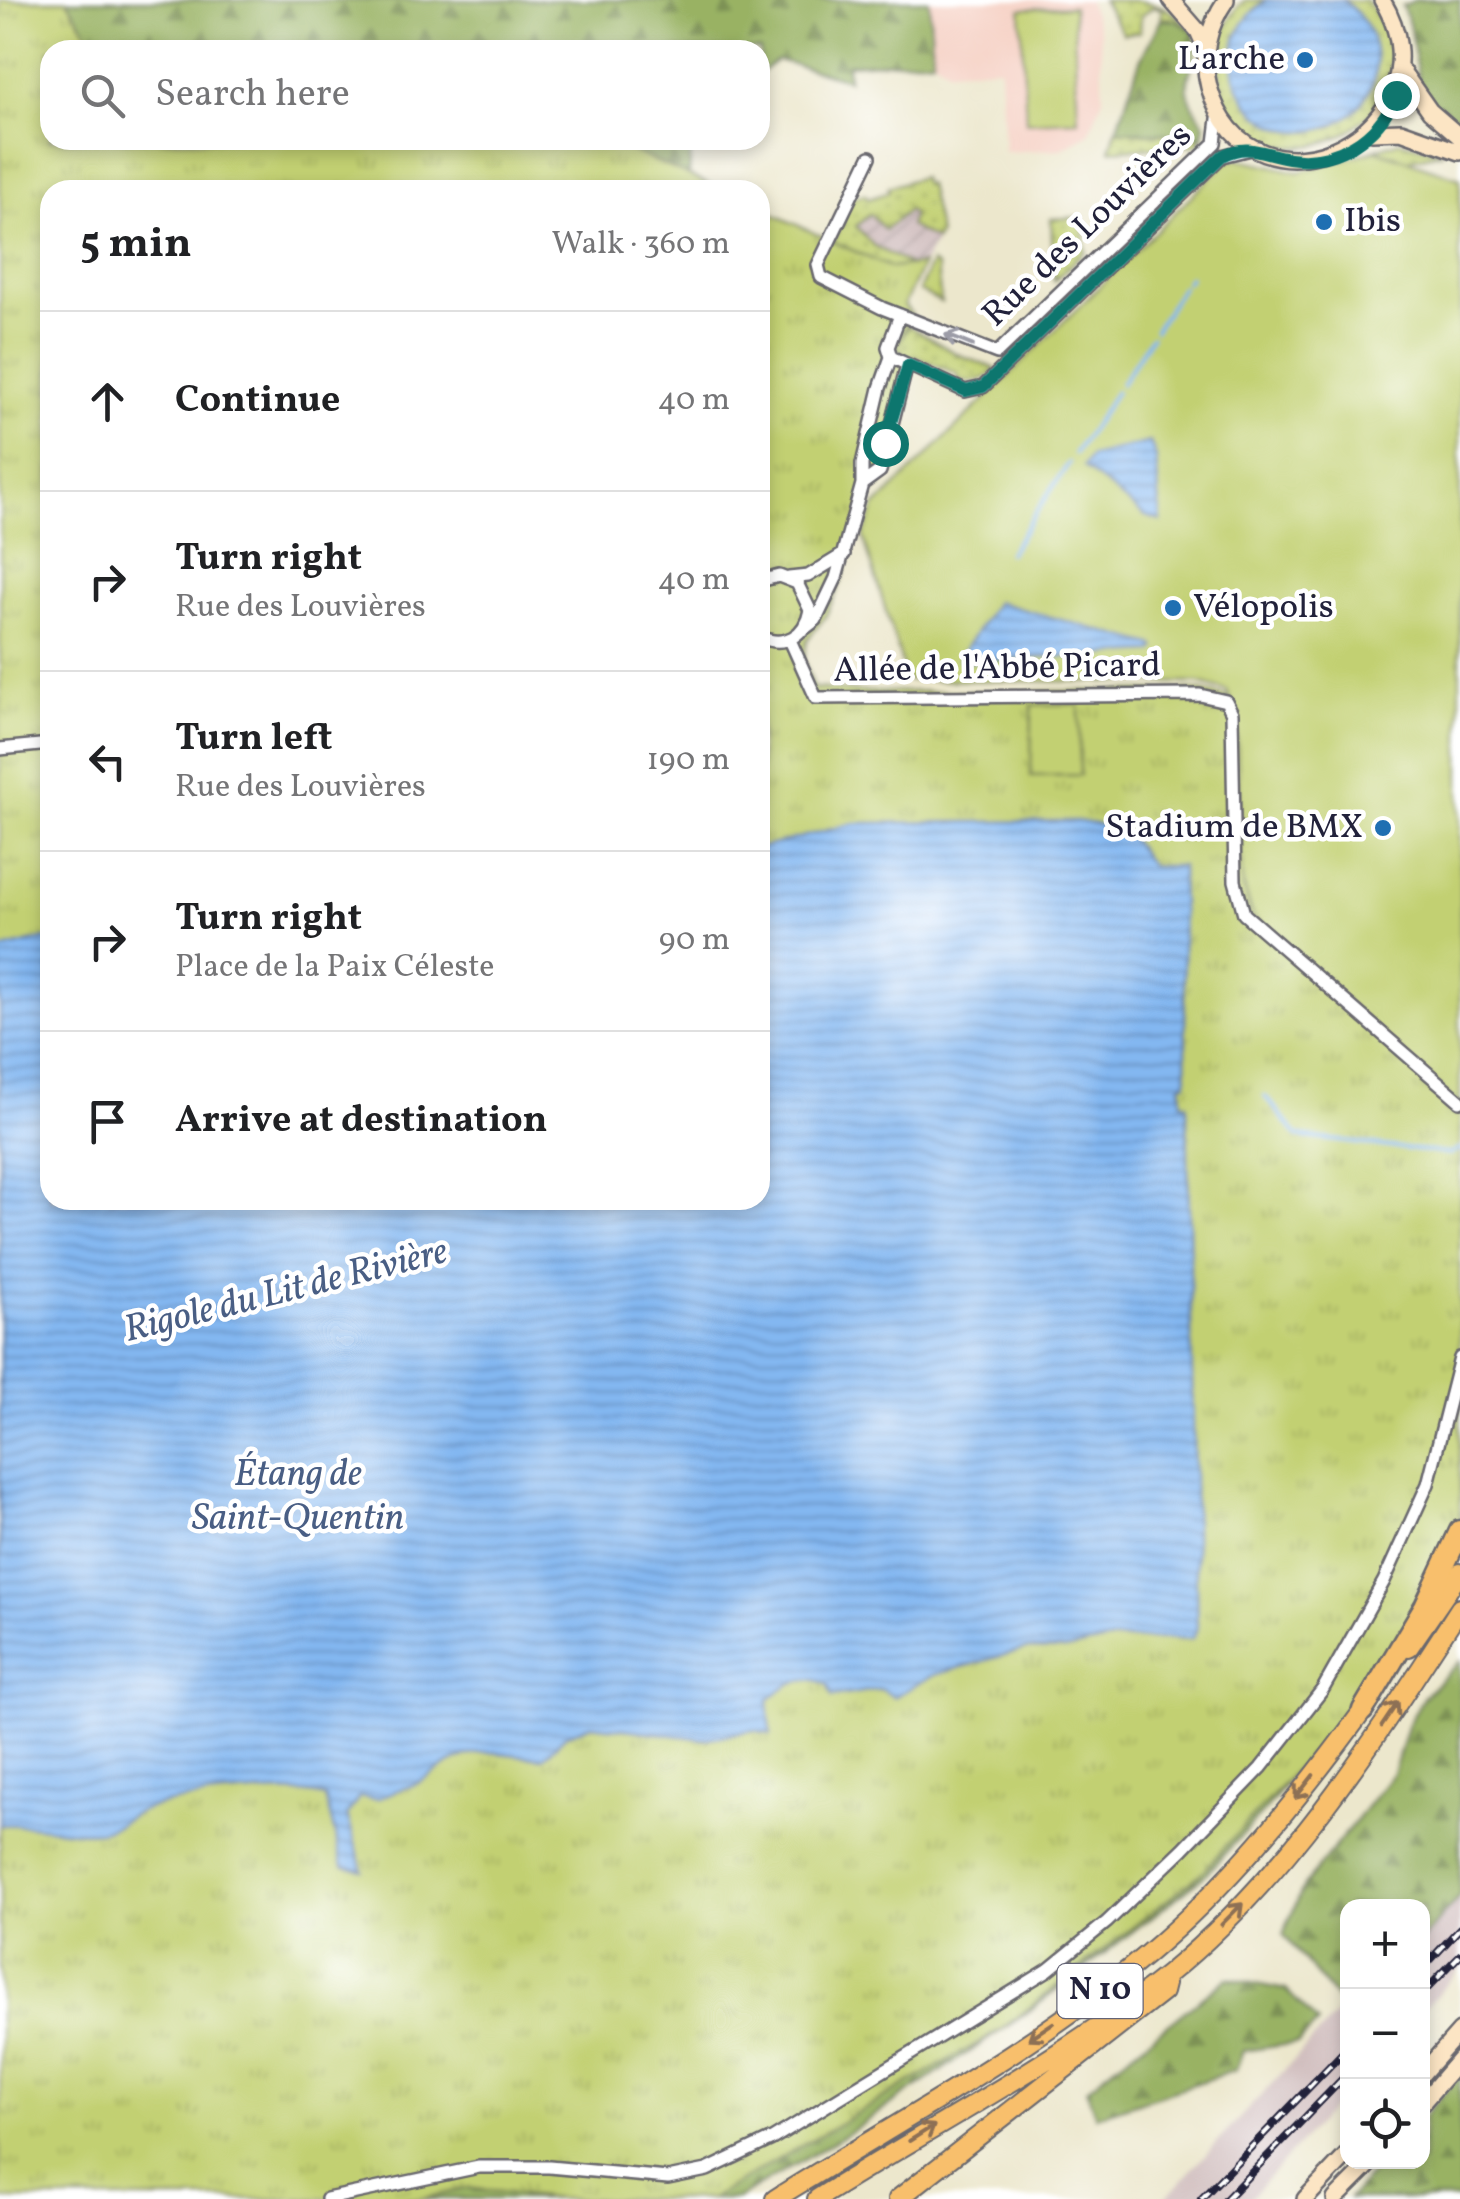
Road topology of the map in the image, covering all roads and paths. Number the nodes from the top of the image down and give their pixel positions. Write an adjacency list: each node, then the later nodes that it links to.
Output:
1 (1172, 0): 4 (main road)
2 (1226, 0): 4 (main road)
3 (1382, 0): 5 (main road)
4 (1206, 50): 6 (main road)
5 (1402, 70): 7 (main road); 8 (main road)
6 (1219, 110): 9 (main road); 12 (street, Rue des Louvières, one-way to 12)
7 (1372, 132): 9 (main road); 10 (main road)
8 (1460, 137)
9 (1258, 147): 14 (street, Rue des Louvières)
10 (1460, 152)
11 (870, 157): 12 (street)
12 (900, 315): 13 (street)
13 (891, 357): 14 (street, Rue des Louvières); 15 (street)
14 (908, 365): 16 (street)
15 (869, 433): 16 (street); 17 (street)
16 (890, 438): 17 (street)
17 (862, 484): 18 (street)
18 (844, 554): 19 (street); 21 (street)
19 (788, 578): 20 (street); 21 (street)
20 (770, 579)
21 (803, 630): 22 (street)
22 (790, 640): 23 (street); 26 (street, Allée de l'Abbé Picard)
23 (770, 641)
24 (40, 745): 25 (street)
25 (0, 749)
26 (1460, 1101)
27 (1460, 1358): 39 (street)
28 (1460, 1531): 29 (highway)
29 (1451, 1573): 31 (highway, N 10)
30 (1460, 1608): 32 (main road, N 10, one-way to 30)
31 (1364, 1710): 40 (main road, N 10, one-way to 40)
32 (1168, 1974): 41 (main road, N 10, one-way to 32); 42 (main road)
33 (1460, 2031): 35 (main road)
34 (1460, 2060): 36 (main road)
35 (1430, 2065)
36 (1430, 2094)
37 (1340, 2162): 43 (main road)
38 (1365, 2169): 44 (main road)
39 (327, 2199)
40 (775, 2199)
41 (817, 2199)
42 (898, 2199)
43 (1305, 2199)
44 (1335, 2199)

